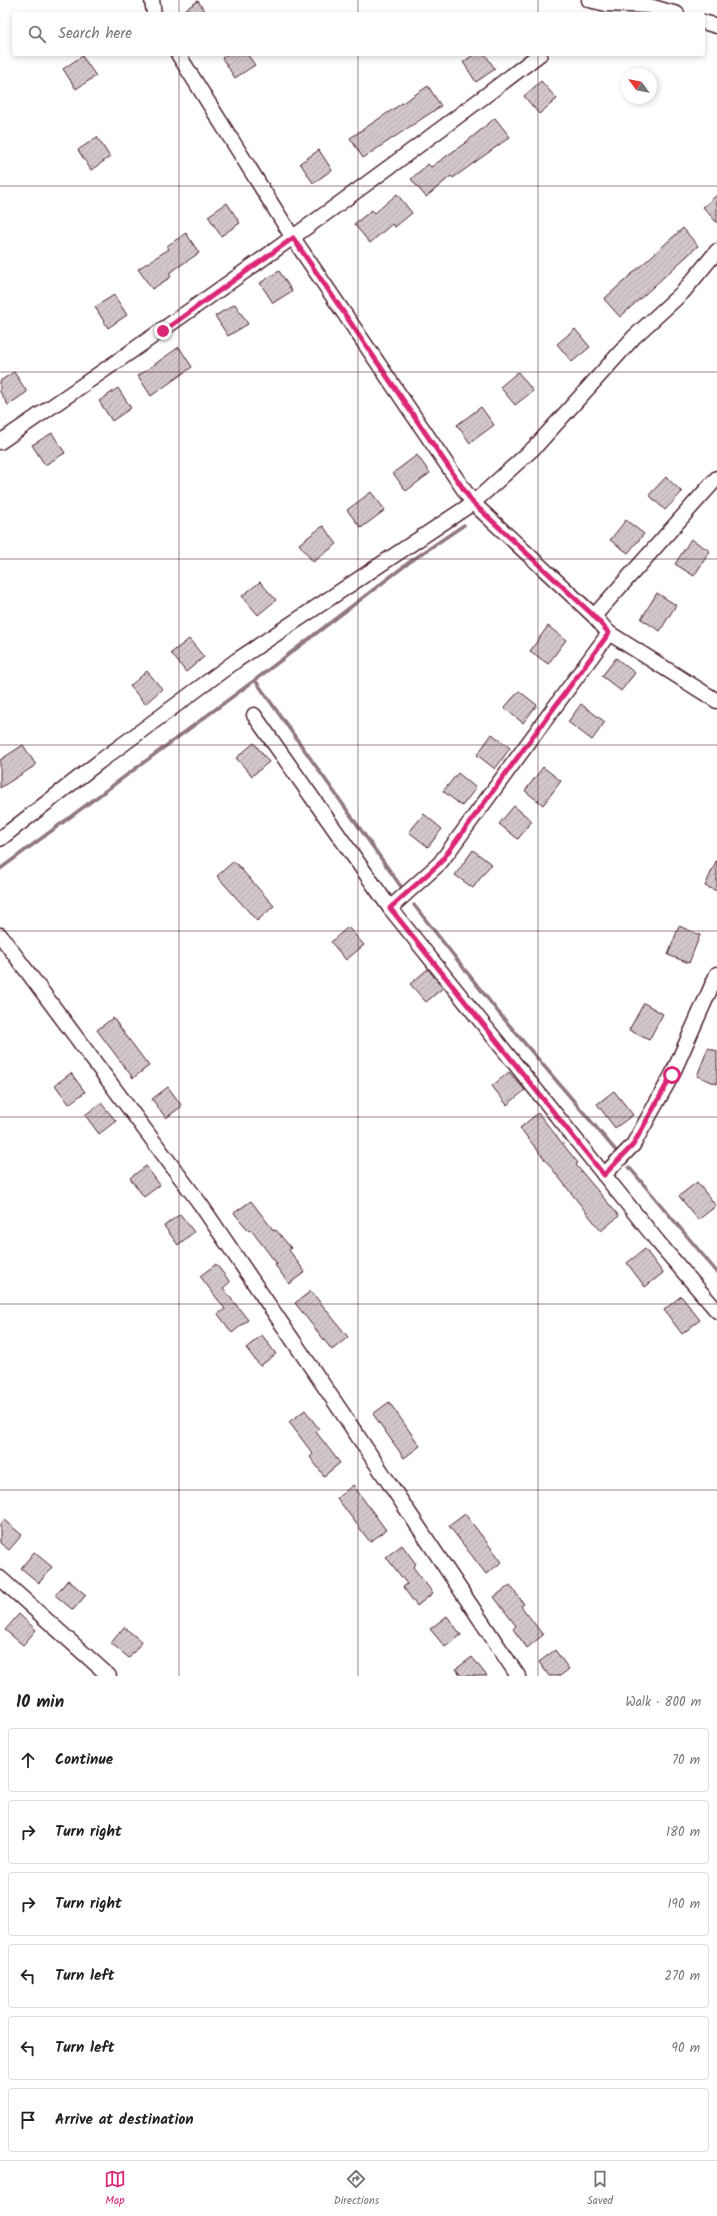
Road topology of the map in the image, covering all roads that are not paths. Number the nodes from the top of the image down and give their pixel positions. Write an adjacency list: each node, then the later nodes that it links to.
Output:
1 (152, 0): 4 (street)
2 (589, 0): 3 (street)
3 (606, 4): 5 (street); 6 (street)
4 (154, 12)
5 (595, 12)
6 (670, 12)
7 (705, 23): 8 (street)
8 (717, 26)
9 (179, 56): 11 (street)
10 (537, 56): 11 (street)
11 (293, 238): 13 (street); 15 (street)
12 (717, 251): 15 (street)
13 (0, 442)
14 (717, 478): 16 (street)
15 (473, 503): 16 (street); 20 (street)
16 (594, 616): 17 (street)
17 (609, 633): 18 (street); 21 (street)
18 (717, 701)
19 (254, 715): 21 (street)
20 (0, 839)
21 (390, 908): 24 (street)
22 (0, 935): 28 (street)
23 (717, 974): 24 (street)
24 (604, 1175): 25 (street)
25 (717, 1311)
26 (0, 1578): 27 (street)
27 (109, 1676)
28 (518, 1676)

